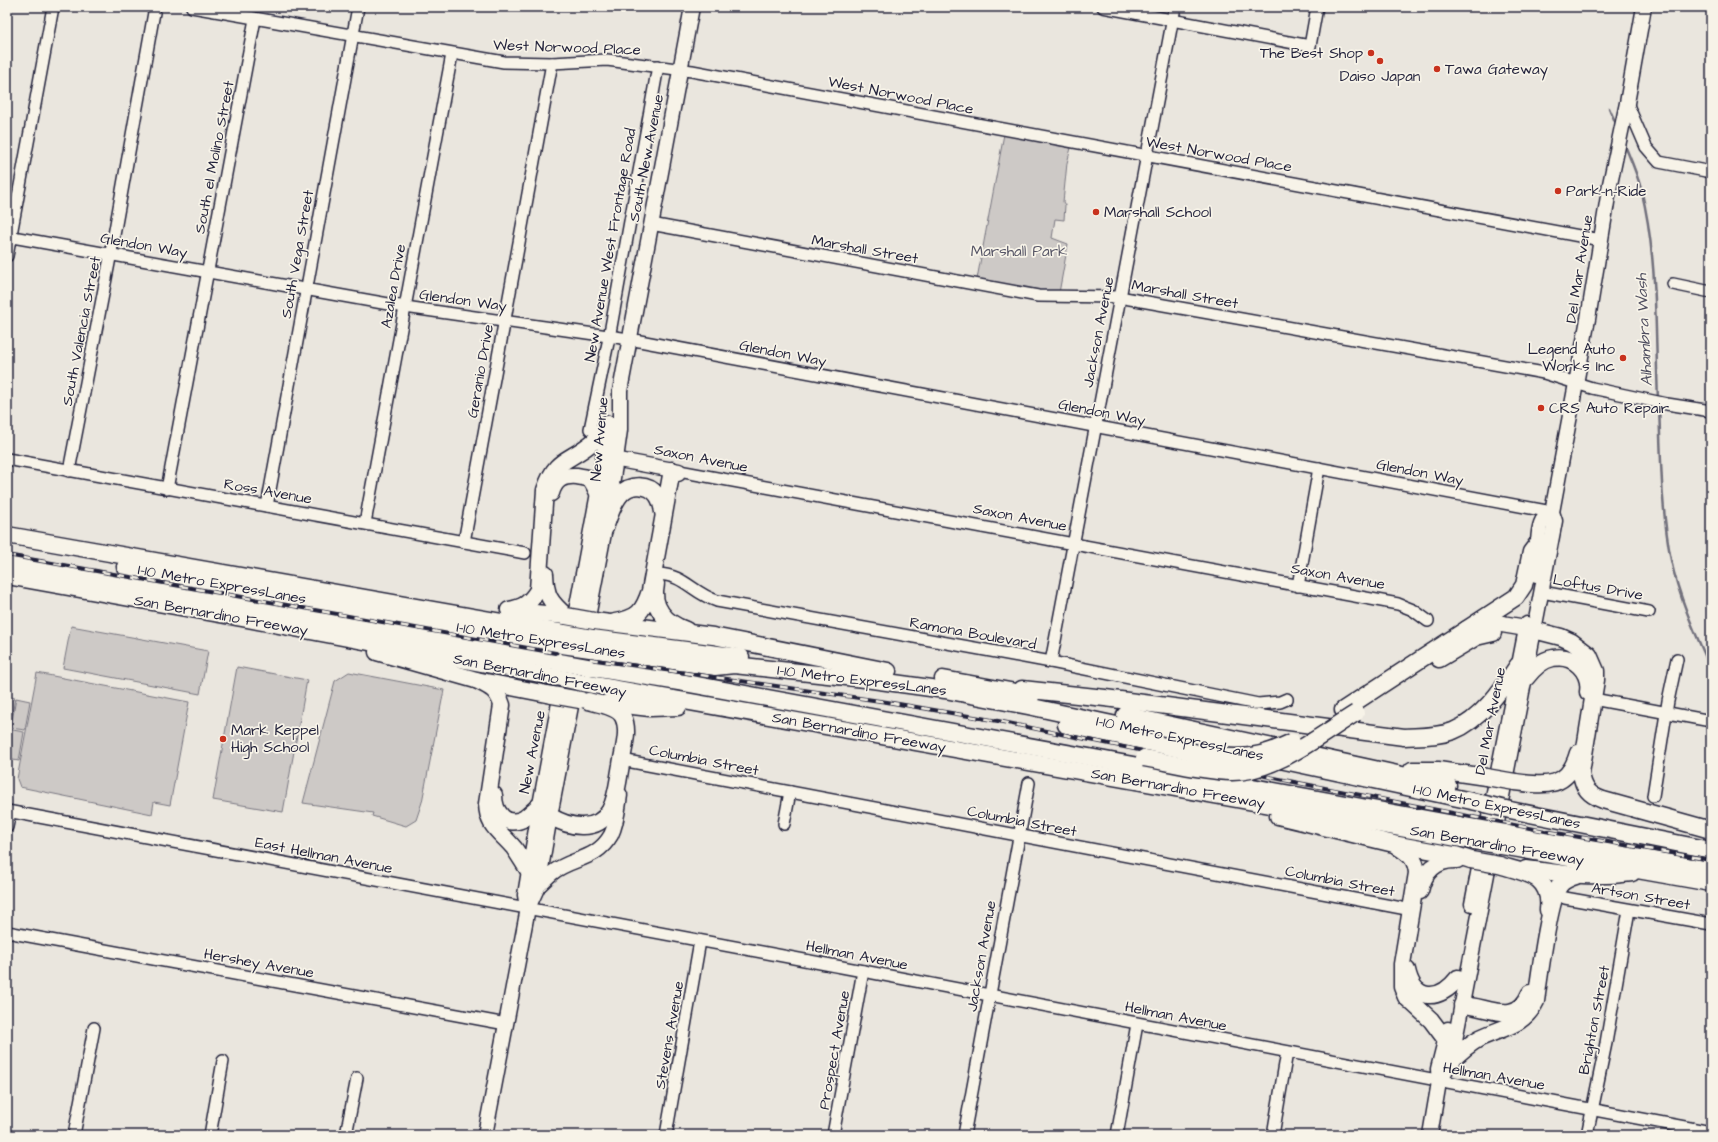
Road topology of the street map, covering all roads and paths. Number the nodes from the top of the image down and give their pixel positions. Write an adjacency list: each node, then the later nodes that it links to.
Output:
1 (53, 7): 21 (street)
2 (155, 7): 23 (street, South Valencia Street)
3 (192, 7): 10 (street, West Norwood Place)
4 (358, 7): 12 (street, South Vega Street)
5 (692, 7): 16 (main road, South New Avenue)
6 (1103, 7): 11 (street)
7 (1174, 7): 11 (street, Jackson Avenue)
8 (1317, 7): 11 (street)
9 (1644, 7): 17 (main road, Del Mar Avenue)
10 (255, 19): 12 (street, West Norwood Place); 25 (street, South el Molino Street)
11 (1172, 20): 18 (street, Jackson Avenue)
12 (353, 36): 13 (street, West Norwood Place); 27 (street, South Vega Street)
13 (452, 54): 14 (street, West Norwood Place); 30 (street, Azalea Drive)
14 (552, 63): 15 (street, West Norwood Place); 31 (street, Geranio Drive)
15 (658, 66): 16 (street, West Norwood Place); 32 (street, New Avenue West Frontage Road)
16 (680, 70): 18 (street, West Norwood Place); 20 (main road, South New Avenue)
17 (1627, 103): 19 (street); 22 (main road, Del Mar Avenue)
18 (1146, 156): 22 (street, West Norwood Place); 29 (street, Jackson Avenue)
19 (1711, 172)
20 (651, 224): 29 (street, Marshall Street); 33 (main road, South New Avenue)
21 (9, 236): 23 (street, Glendon Way); 24 (street)
22 (1601, 240): 34 (main road, Del Mar Avenue)
23 (111, 254): 25 (street, Glendon Way); 45 (street, South Valencia Street)
24 (7, 256)
25 (207, 271): 27 (street, Glendon Way); 46 (street, South el Molino Street)
26 (1673, 284): 28 (street)
27 (306, 289): 30 (street, Glendon Way); 48 (street, South Vega Street)
28 (1711, 292)
29 (1119, 297): 34 (street, Marshall Street); 38 (street, Jackson Avenue)
30 (405, 307): 31 (street, Glendon Way); 51 (street, Azalea Drive)
31 (504, 321): 32 (street, Glendon Way); 54 (street, Geranio Drive)
32 (609, 338): 33 (street, Glendon Way); 39 (street, New Avenue West Frontage Road)
33 (629, 339): 35 (main road); 38 (street, Glendon Way)
34 (1576, 383): 36 (street, Marshall Street); 50 (main road, Del Mar Avenue)
35 (620, 391): 37 (main road, New Avenue); 41 (main road, New Avenue)
36 (1711, 411)
37 (608, 424): 40 (main road, New Avenue); 64 (highway)
38 (1095, 426): 43 (street, Glendon Way); 55 (street, Jackson Avenue)
39 (590, 429)
40 (602, 457): 41 (main road, Saxon Avenue); 47 (main road, New Avenue)
41 (616, 459): 44 (main road, Saxon Avenue); 52 (main road, New Avenue)
42 (7, 460): 45 (street, Ross Avenue)
43 (1319, 468): 50 (street, Glendon Way); 62 (street)
44 (676, 470): 49 (highway); 55 (street, Saxon Avenue); 60 (main road)
45 (70, 471): 46 (street, Ross Avenue)
46 (167, 489): 48 (street, Ross Avenue)
47 (598, 493): 67 (highway); 101 (main road, New Avenue)
48 (267, 506): 51 (street, Ross Avenue)
49 (663, 512): 52 (highway); 69 (highway)
50 (1552, 512): 56 (main road, Del Mar Avenue); 63 (main road, Del Mar Avenue)
51 (365, 523): 54 (street, Ross Avenue)
52 (605, 528): 101 (main road, New Avenue)
53 (7, 535): 66 (highway)
54 (464, 542): 58 (street, Ross Avenue)
55 (1073, 544): 62 (street, Saxon Avenue); 77 (street, Jackson Avenue)
56 (1537, 544): 70 (highway); 71 (main road, Del Mar Avenue)
57 (7, 546): 74 (highway, I-10 Metro ExpressLanes)
58 (525, 553)
59 (7, 563): 82 (highway, I-10 Metro ExpressLanes, bridge)
60 (658, 574): 72 (highway); 77 (street, Ramona Boulevard)
61 (7, 576): 73 (highway, San Bernardino Freeway)
62 (1298, 586): 68 (street, Saxon Avenue)
63 (1542, 592): 65 (street, Loftus Drive); 71 (main road, Del Mar Avenue)
64 (509, 610): 66 (highway); 67 (highway)
65 (1649, 612)
66 (466, 615): 74 (highway)
67 (566, 616): 69 (highway, bridge)
68 (1428, 621)
69 (601, 622): 72 (highway)
70 (1467, 628): 71 (highway); 90 (highway)
71 (1528, 632): 80 (main road, Del Mar Avenue); 85 (highway); 90 (highway)
72 (699, 635): 79 (highway)
73 (342, 637): 81 (highway); 88 (highway, San Bernardino Freeway, bridge)
74 (563, 639): 75 (highway, bridge)
75 (591, 644): 78 (highway, I-10 Metro ExpressLanes); 79 (highway)
76 (1677, 659): 91 (street)
77 (1051, 662): 87 (street, Ramona Boulevard)
78 (715, 667): 90 (highway, bridge); 99 (highway, I-10 Metro ExpressLanes)
79 (888, 671): 83 (highway)
80 (1522, 672): 83 (highway); 94 (highway, bridge); 129 (main road, Del Mar Avenue); 131 (main road, Del Mar Avenue)
81 (476, 680): 84 (highway); 115 (highway)
82 (685, 683): 90 (highway, bridge); 107 (highway, I-10 Metro ExpressLanes)
83 (981, 685): 94 (highway)
84 (552, 695): 86 (highway, bridge); 101 (highway)
85 (1593, 699): 91 (street); 105 (highway)
86 (584, 700): 89 (highway); 101 (highway)
87 (1287, 700)
88 (697, 704): 89 (highway); 98 (highway, San Bernardino Freeway)
89 (650, 708): 93 (highway)
90 (1349, 712)
91 (1666, 712): 92 (street); 97 (street)
92 (1711, 721)
93 (627, 761): 96 (street, Columbia Street); 119 (main road)
94 (1382, 770): 99 (highway)
95 (1029, 783): 106 (street, Jackson Avenue)
96 (790, 792): 103 (street); 106 (street, Columbia Street)
97 (1653, 796)
98 (1228, 798): 107 (highway, San Bernardino Freeway); 110 (highway)
99 (1482, 798): 100 (highway, I-10 Metro ExpressLanes, bridge)
100 (1510, 805): 108 (highway); 111 (highway, I-10 Metro ExpressLanes)
101 (545, 810): 115 (main road, New Avenue); 119 (main road, New Avenue)
102 (9, 812): 104 (street); 121 (street, East Hellman Avenue)
103 (784, 824)
104 (7, 827)
105 (1711, 830)
106 (1018, 835): 122 (street, Columbia Street); 130 (street, Jackson Avenue)
107 (1475, 835): 109 (highway, San Bernardino Freeway, bridge)
108 (1711, 838)
109 (1504, 840): 114 (highway, I-10 Metro ExpressLanes); 116 (highway, San Bernardino Freeway)
110 (1394, 844): 112 (highway); 122 (highway)
111 (1711, 850)
112 (1471, 860): 113 (highway, bridge); 129 (highway)
113 (1499, 865): 117 (highway); 131 (highway)
114 (1711, 870)
115 (529, 871): 121 (main road, New Avenue)
116 (1649, 871): 117 (highway); 118 (highway, San Bernardino Freeway)
117 (1576, 876): 138 (highway)
118 (1711, 883)
119 (538, 886): 121 (main road, New Avenue)
120 (1565, 898): 123 (street, Artson Street)
121 (528, 908): 125 (street, East Hellman Avenue); 132 (main road, New Avenue)
122 (1412, 910): 135 (highway)
123 (1629, 910): 124 (street, Artson Street); 141 (street, Brighton Street)
124 (1711, 924)
125 (635, 929): 127 (street, Hellman Avenue)
126 (7, 932): 132 (street, Hershey Avenue)
127 (700, 941): 128 (street, Hellman Avenue); 147 (street, Stevens Avenue)
128 (863, 971): 130 (street, Hellman Avenue); 148 (street, Prospect Avenue)
129 (1458, 978): 135 (main road, Del Mar Avenue)
130 (989, 996): 133 (street, Hellman Avenue); 149 (street, Jackson Avenue)
131 (1462, 1005): 138 (main road, Del Mar Avenue)
132 (506, 1024): 146 (main road, New Avenue)
133 (1137, 1024): 136 (street, Hellman Avenue); 150 (street)
134 (94, 1028): 143 (street)
135 (1446, 1040): 140 (main road, Del Mar Avenue)
136 (1287, 1052): 140 (street, Hellman Avenue); 151 (street)
137 (223, 1061): 144 (street)
138 (1451, 1061): 140 (main road, Del Mar Avenue)
139 (357, 1078): 145 (street)
140 (1439, 1082): 141 (street, Hellman Avenue); 152 (main road, Del Mar Avenue)
141 (1591, 1109): 142 (street, Hellman Avenue); 153 (street, Brighton Street)
142 (1711, 1132)
143 (74, 1135)
144 (210, 1135)
145 (346, 1135)
146 (485, 1135)
147 (666, 1135)
148 (833, 1135)
149 (964, 1135)
150 (1117, 1135)
151 (1273, 1135)
152 (1430, 1135)
153 (1587, 1135)

